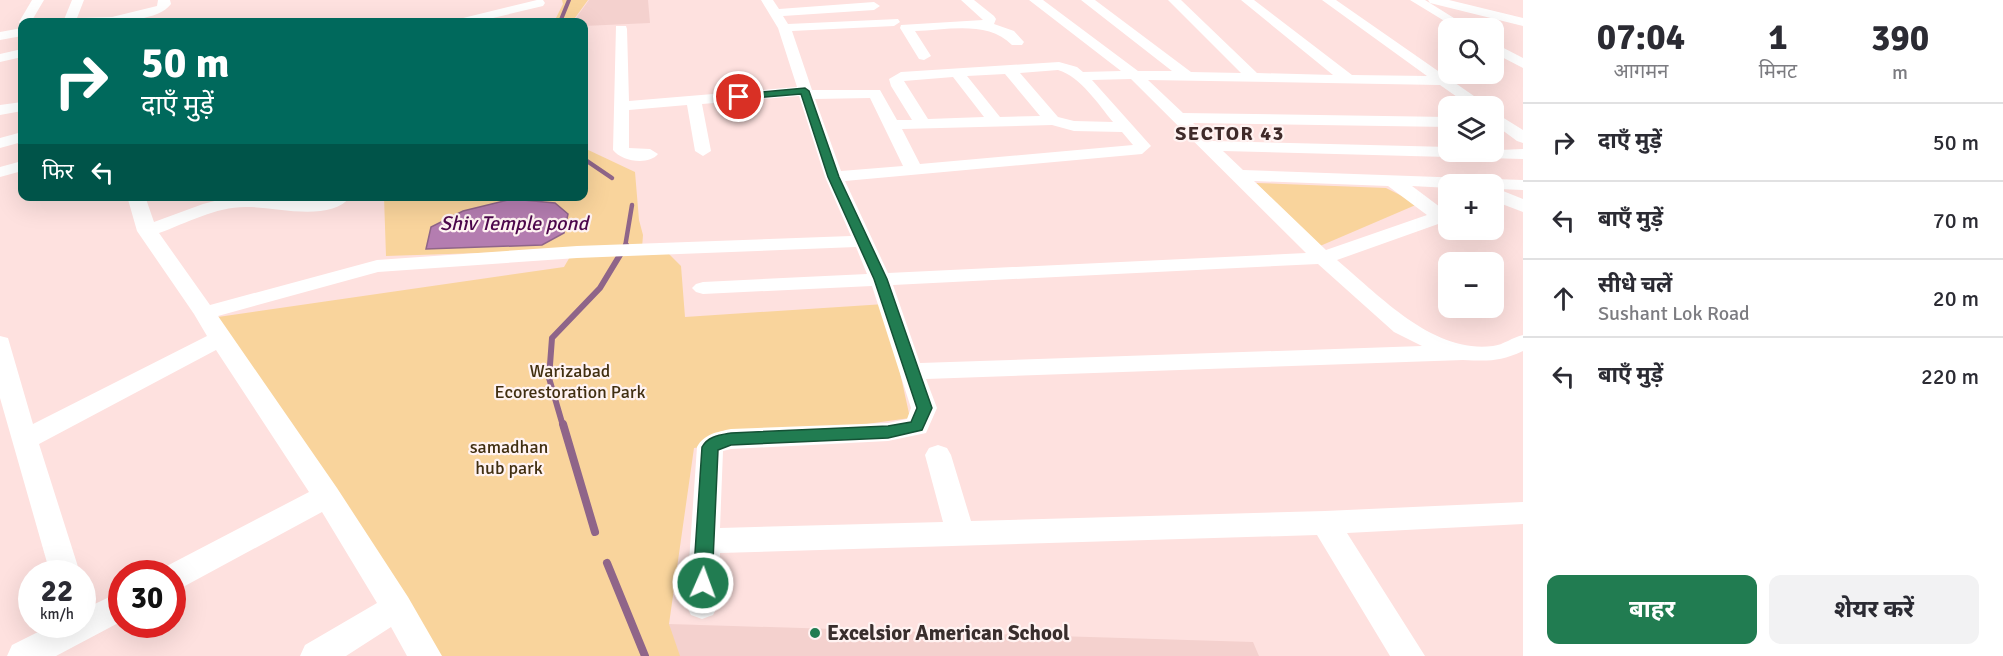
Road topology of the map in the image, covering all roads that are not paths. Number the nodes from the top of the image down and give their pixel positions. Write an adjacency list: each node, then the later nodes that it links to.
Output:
1 (38, 0): 19 (street)
2 (78, 0): 20 (street)
3 (164, 0): 22 (street)
4 (767, 0): 18 (street)
5 (967, 0): 26 (street)
6 (1035, 0): 40 (street)
7 (1087, 0): 42 (street)
8 (1174, 0): 43 (street)
9 (1247, 0): 44 (street)
10 (1328, 0): 45 (street)
11 (1416, 0): 24 (street)
12 (1434, 0): 17 (street)
13 (1485, 0): 17 (street)
14 (539, 3): 23 (street)
15 (872, 3): 18 (street); 27 (street)
16 (102, 9): 21 (street)
17 (1469, 9): 25 (street)
18 (775, 14): 29 (street)
19 (28, 18)
20 (71, 18)
21 (102, 18)
22 (124, 18)
23 (479, 18)
24 (1447, 18)
25 (1523, 22)
26 (984, 24): 27 (street); 37 (street)
27 (900, 25): 29 (street); 34 (street)
28 (18, 28): 31 (street)
29 (784, 28): 48 (street)
30 (621, 29): 51 (street)
31 (0, 33)
32 (1504, 53): 36 (street)
33 (18, 54): 35 (street)
34 (924, 56)
35 (0, 58)
36 (1523, 64)
37 (1042, 66): 38 (street); 41 (street)
38 (1008, 68): 39 (street); 55 (street)
39 (956, 71): 56 (street); 58 (street)
40 (1135, 75): 41 (street); 42 (street); 54 (street)
41 (1079, 76): 61 (street)
42 (1187, 76): 43 (street)
43 (1253, 77): 44 (street)
44 (1348, 79): 46 (street)
45 (1438, 79)
46 (1438, 81)
47 (1446, 84): 49 (street)
48 (806, 93): 50 (street); 59 (street); 73 (street)
49 (1464, 96)
50 (694, 100): 51 (street); 66 (street)
51 (621, 106): 67 (street)
52 (18, 107): 53 (street)
53 (0, 110)
54 (1180, 118): 57 (street); 65 (street)
55 (1052, 120): 56 (street); 61 (street)
56 (996, 122): 58 (street)
57 (1438, 122)
58 (923, 124): 59 (street)
59 (892, 125): 70 (street)
60 (1504, 126): 63 (street)
61 (1127, 127): 70 (street)
62 (18, 138): 64 (street)
63 (1523, 138)
64 (0, 143)
65 (1210, 146): 68 (street); 72 (street)
66 (703, 151)
67 (650, 154)
68 (1523, 154)
69 (18, 167): 71 (street)
70 (915, 170): 73 (street)
71 (0, 172)
72 (1236, 175): 74 (street); 86 (street)
73 (834, 177): 85 (street)
74 (1393, 181): 75 (street); 86 (street)
75 (1438, 183)
76 (1504, 185): 77 (street)
77 (1523, 185)
78 (1504, 198): 83 (street)
79 (138, 201): 84 (street)
80 (245, 201): 82 (street)
81 (245, 201): 84 (street)
82 (334, 201)
83 (1523, 206)
84 (147, 231): 89 (street)
85 (863, 241): 87 (street); 89 (street)
86 (1323, 258): 87 (street); 92 (street)
87 (880, 279): 88 (street); 94 (street)
88 (703, 288)
89 (206, 313): 90 (street)
90 (220, 339): 95 (street); 97 (street)
91 (1523, 342): 92 (street)
92 (1463, 352): 94 (street)
93 (0, 355): 95 (street)
94 (913, 371): 101 (street)
95 (25, 440): 102 (street)
96 (938, 455): 100 (street)
97 (327, 496): 103 (street); 105 (street)
98 (1523, 513): 99 (street)
99 (1325, 523): 100 (street); 110 (street)
100 (960, 533): 101 (street)
101 (704, 541): 104 (street)
102 (60, 560)
103 (186, 571)
104 (702, 605)
105 (397, 607): 108 (street); 109 (street)
106 (57, 638): 107 (street)
107 (24, 656)
108 (317, 656)
109 (425, 656)
110 (1408, 656)

